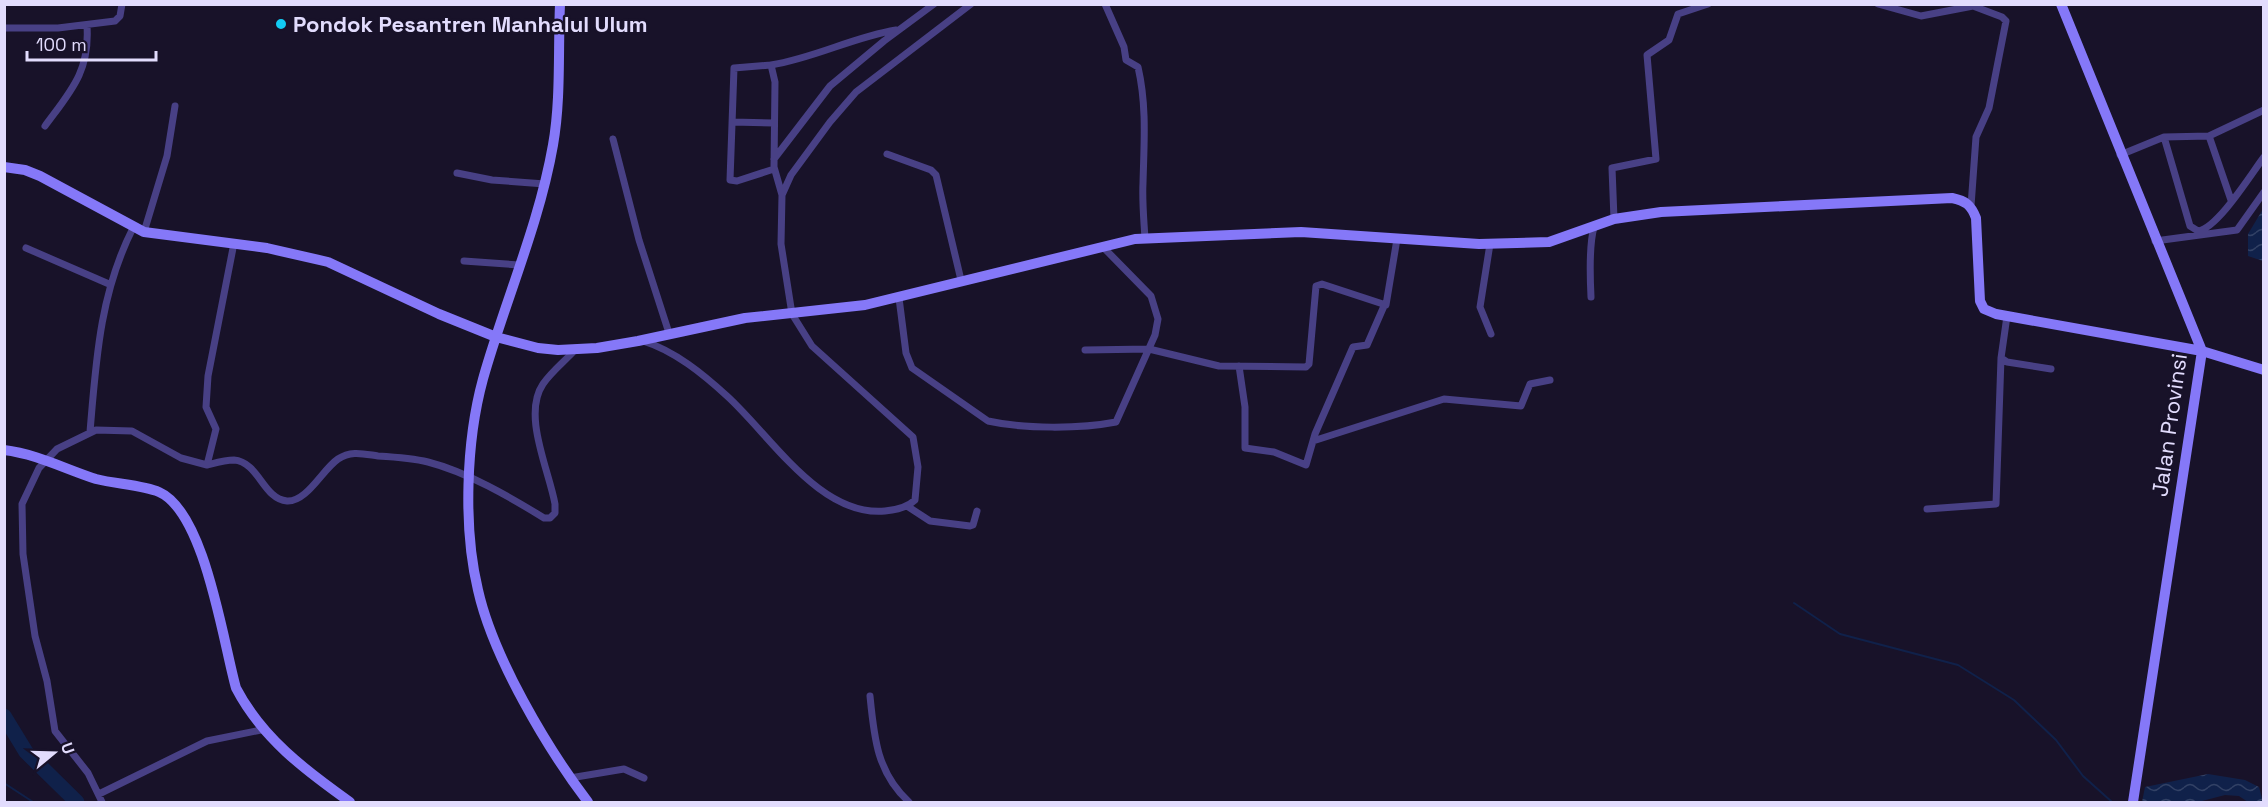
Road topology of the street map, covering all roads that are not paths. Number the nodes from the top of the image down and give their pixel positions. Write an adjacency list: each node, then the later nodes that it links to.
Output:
1 (122, 4): 9 (street)
2 (934, 4): 11 (street)
3 (971, 4): 30 (street)
4 (1106, 4): 37 (street)
5 (1708, 4): 33 (street)
6 (1878, 4): 32 (street)
7 (2061, 4): 22 (street, Jalan Provinsi)
8 (560, 8): 28 (street)
9 (87, 26): 10 (street); 17 (street)
10 (4, 28)
11 (898, 30): 12 (street); 24 (street)
12 (771, 65): 15 (street); 16 (street)
13 (175, 106): 36 (street)
14 (2264, 110): 18 (street)
15 (732, 122): 16 (street); 26 (street)
16 (774, 123): 24 (street)
17 (45, 126)
18 (2209, 136): 19 (street); 31 (street)
19 (2164, 137): 22 (street); 31 (street)
20 (613, 139): 53 (street)
21 (887, 154): 46 (street)
22 (2121, 155): 39 (street, Jalan Provinsi)
23 (2264, 157): 31 (street)
24 (774, 159): 26 (street)
25 (4, 167): 35 (street)
26 (774, 169): 30 (street)
27 (457, 173): 28 (street)
28 (545, 184): 45 (street)
29 (2264, 192): 39 (street)
30 (782, 195): 51 (street)
31 (2232, 200)
32 (1971, 206): 33 (street); 52 (street)
33 (1614, 219): 34 (street)
34 (1594, 227): 41 (street); 48 (street)
35 (133, 228): 36 (street); 47 (street)
36 (144, 232): 40 (street)
37 (1145, 239): 38 (street); 42 (street)
38 (1397, 239): 41 (street); 50 (street)
39 (2155, 241): 60 (street, Jalan Provinsi)
40 (234, 243): 55 (street); 70 (street)
41 (1490, 244): 54 (street)
42 (1103, 247): 46 (street); 57 (street)
43 (26, 248): 47 (street)
44 (465, 261): 45 (street)
45 (519, 265): 55 (street)
46 (961, 280): 49 (street)
47 (109, 284): 66 (street)
48 (1591, 297)
49 (900, 298): 51 (street); 57 (street)
50 (1384, 306): 62 (street); 67 (street)
51 (792, 314): 53 (street); 72 (street)
52 (2007, 316): 60 (street); 61 (street)
53 (669, 333): 56 (street)
54 (1491, 334)
55 (496, 337): 58 (street); 71 (street)
56 (640, 340): 58 (street); 72 (street)
57 (1149, 349): 59 (street); 62 (street)
58 (575, 350): 71 (street)
59 (1085, 350)
60 (2202, 351): 64 (street); 84 (street, Jalan Provinsi)
61 (2001, 358): 63 (street); 73 (street)
62 (1239, 366): 67 (street)
63 (2051, 369)
64 (2264, 370)
65 (1550, 380): 67 (street)
66 (90, 432): 69 (street); 70 (street)
67 (1313, 441)
68 (4, 450): 69 (street)
69 (46, 461): 76 (street); 79 (street)
70 (207, 465): 71 (street)
71 (470, 478): 78 (street)
72 (908, 506): 74 (street)
73 (1927, 509)
74 (977, 511)
75 (870, 696): 83 (street)
76 (261, 730): 79 (street); 81 (street)
77 (644, 777): 78 (street)
78 (570, 778): 82 (street)
79 (99, 794): 80 (street)
80 (102, 802)
81 (350, 802)
82 (588, 802)
83 (909, 802)
84 (2133, 802)

